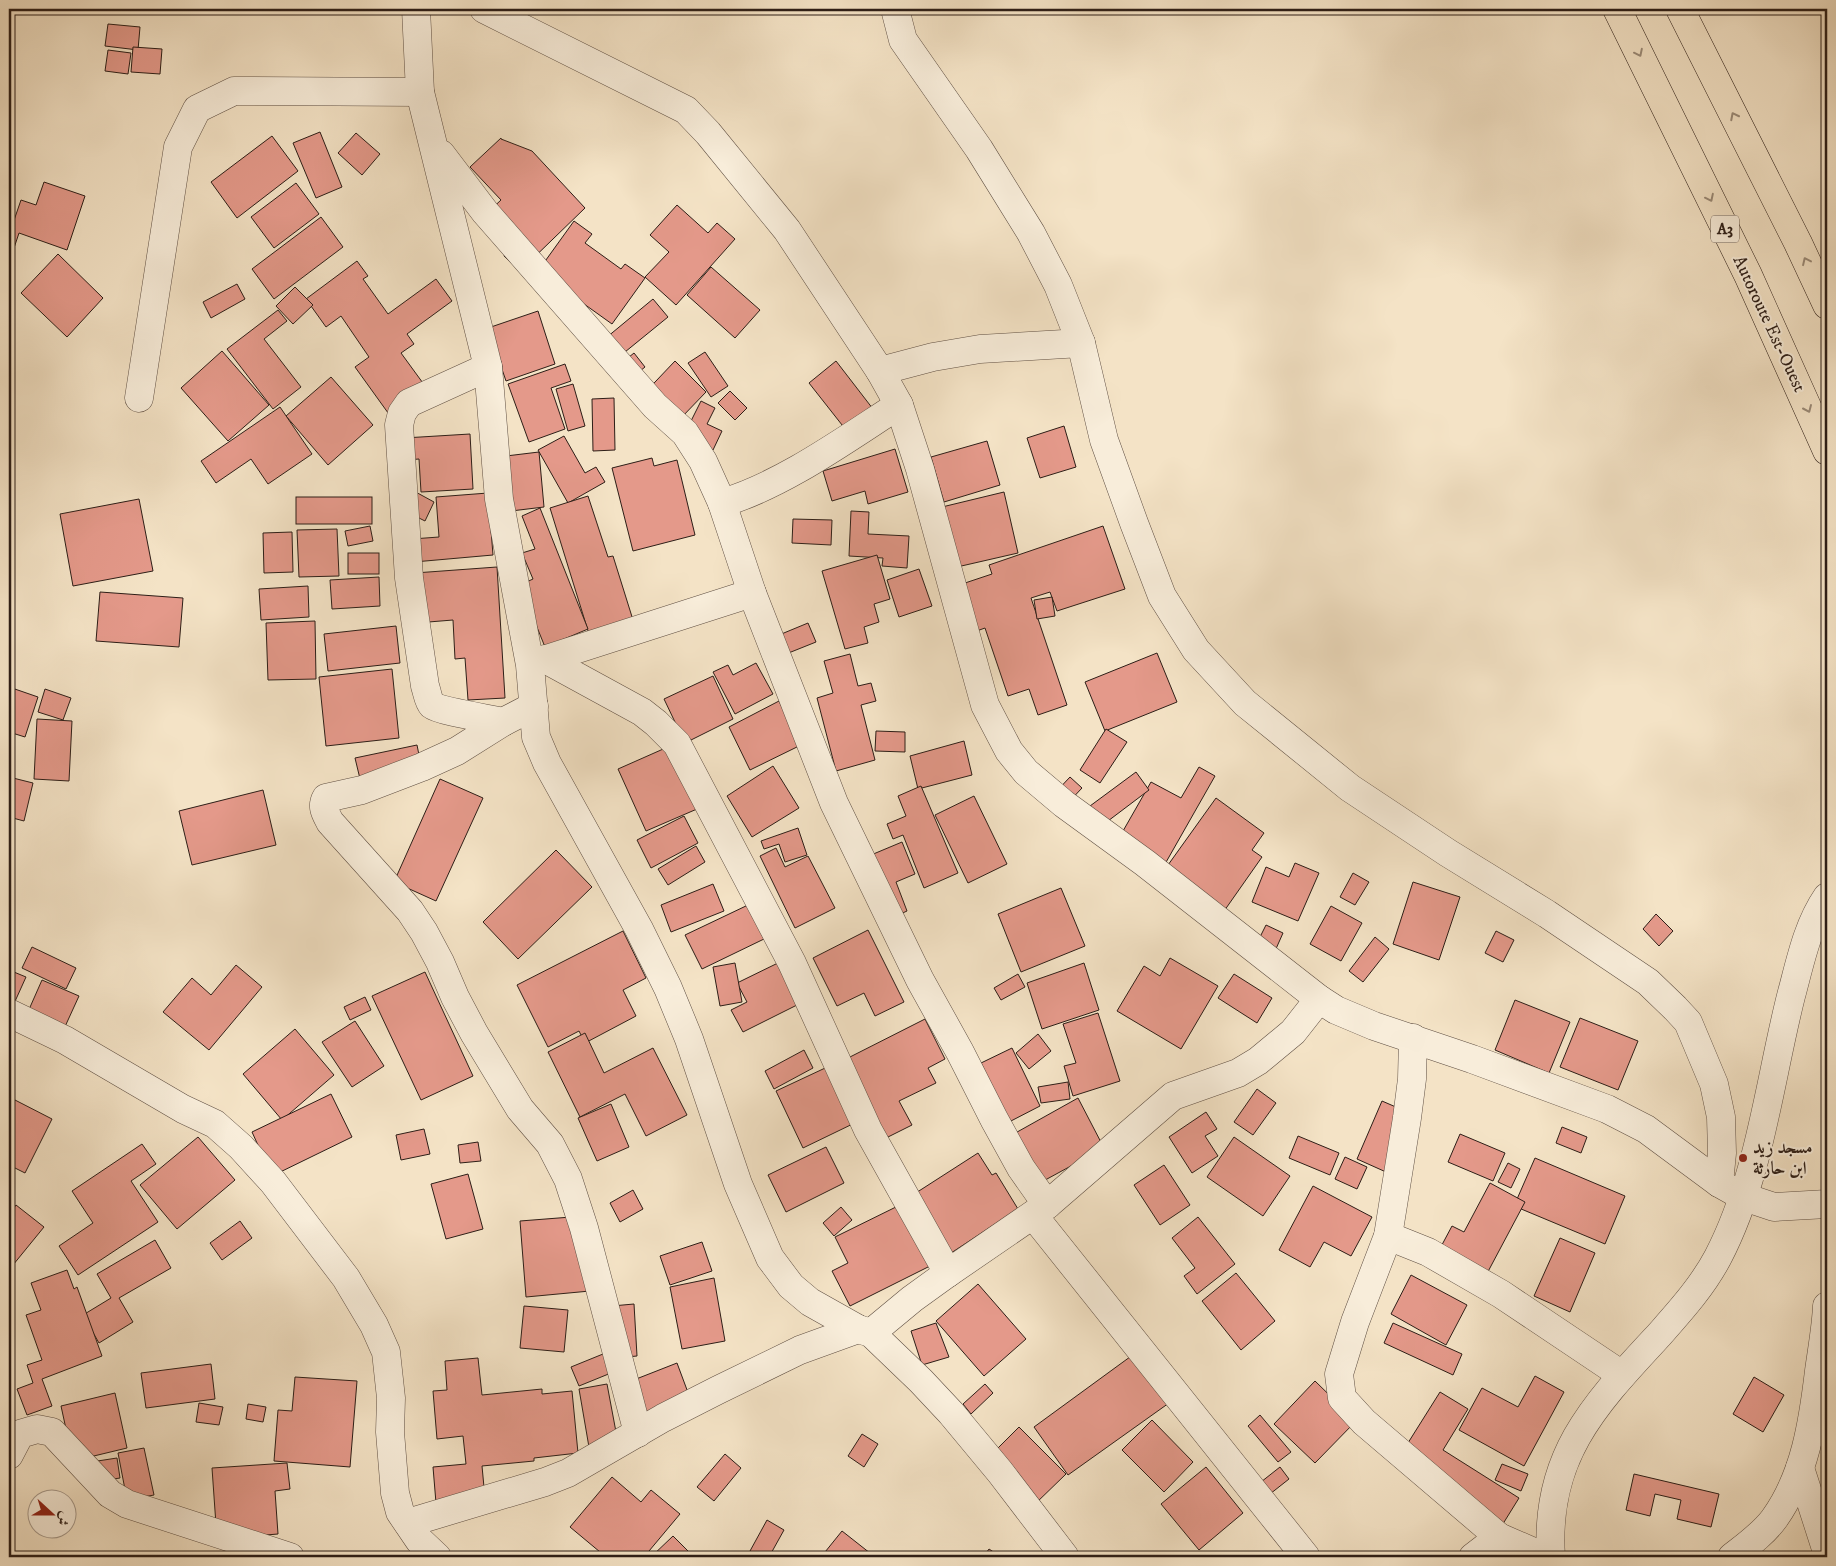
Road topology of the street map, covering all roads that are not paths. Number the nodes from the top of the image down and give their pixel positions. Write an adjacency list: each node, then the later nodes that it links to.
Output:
1 (416, 9): 6 (street)
2 (484, 9): 11 (street)
3 (895, 9): 9 (street)
4 (1617, 9): 14 (highway, Autoroute Est-Ouest / A3, one-way to 14)
5 (1680, 9): 8 (highway, one-way to 5)
6 (420, 92): 7 (street); 12 (street)
7 (433, 144): 10 (street); 15 (street)
8 (1827, 305)
9 (1081, 343): 11 (street); 24 (street)
10 (488, 367): 17 (street); 19 (street)
11 (880, 371): 13 (street)
12 (139, 398)
13 (899, 405): 15 (street); 21 (street)
14 (1827, 451)
15 (722, 503): 16 (street)
16 (752, 593): 17 (street); 27 (street)
17 (538, 662): 18 (street); 29 (street)
18 (534, 706): 19 (street); 31 (street)
19 (503, 722): 33 (street)
20 (1827, 897): 25 (street)
21 (1319, 999): 23 (street); 27 (street)
22 (9, 1013): 36 (street)
23 (1413, 1038): 24 (street); 28 (street)
24 (1719, 1183): 25 (street)
25 (1744, 1197): 26 (street); 32 (street)
26 (1827, 1204)
27 (1040, 1210): 29 (street); 42 (street)
28 (1388, 1236): 32 (street); 37 (street)
29 (948, 1272): 31 (street)
30 (1827, 1306): 35 (street)
31 (865, 1331): 33 (street); 41 (street)
32 (1622, 1375): 45 (street)
33 (638, 1433): 36 (street)
34 (9, 1455): 39 (street)
35 (1800, 1468): 38 (street); 46 (street)
36 (408, 1523): 40 (street)
37 (1499, 1537): 43 (street); 44 (street)
38 (1827, 1552)
39 (290, 1557)
40 (437, 1557)
41 (1065, 1557)
42 (1306, 1557)
43 (1473, 1557)
44 (1545, 1557)
45 (1551, 1557)
46 (1732, 1557)

